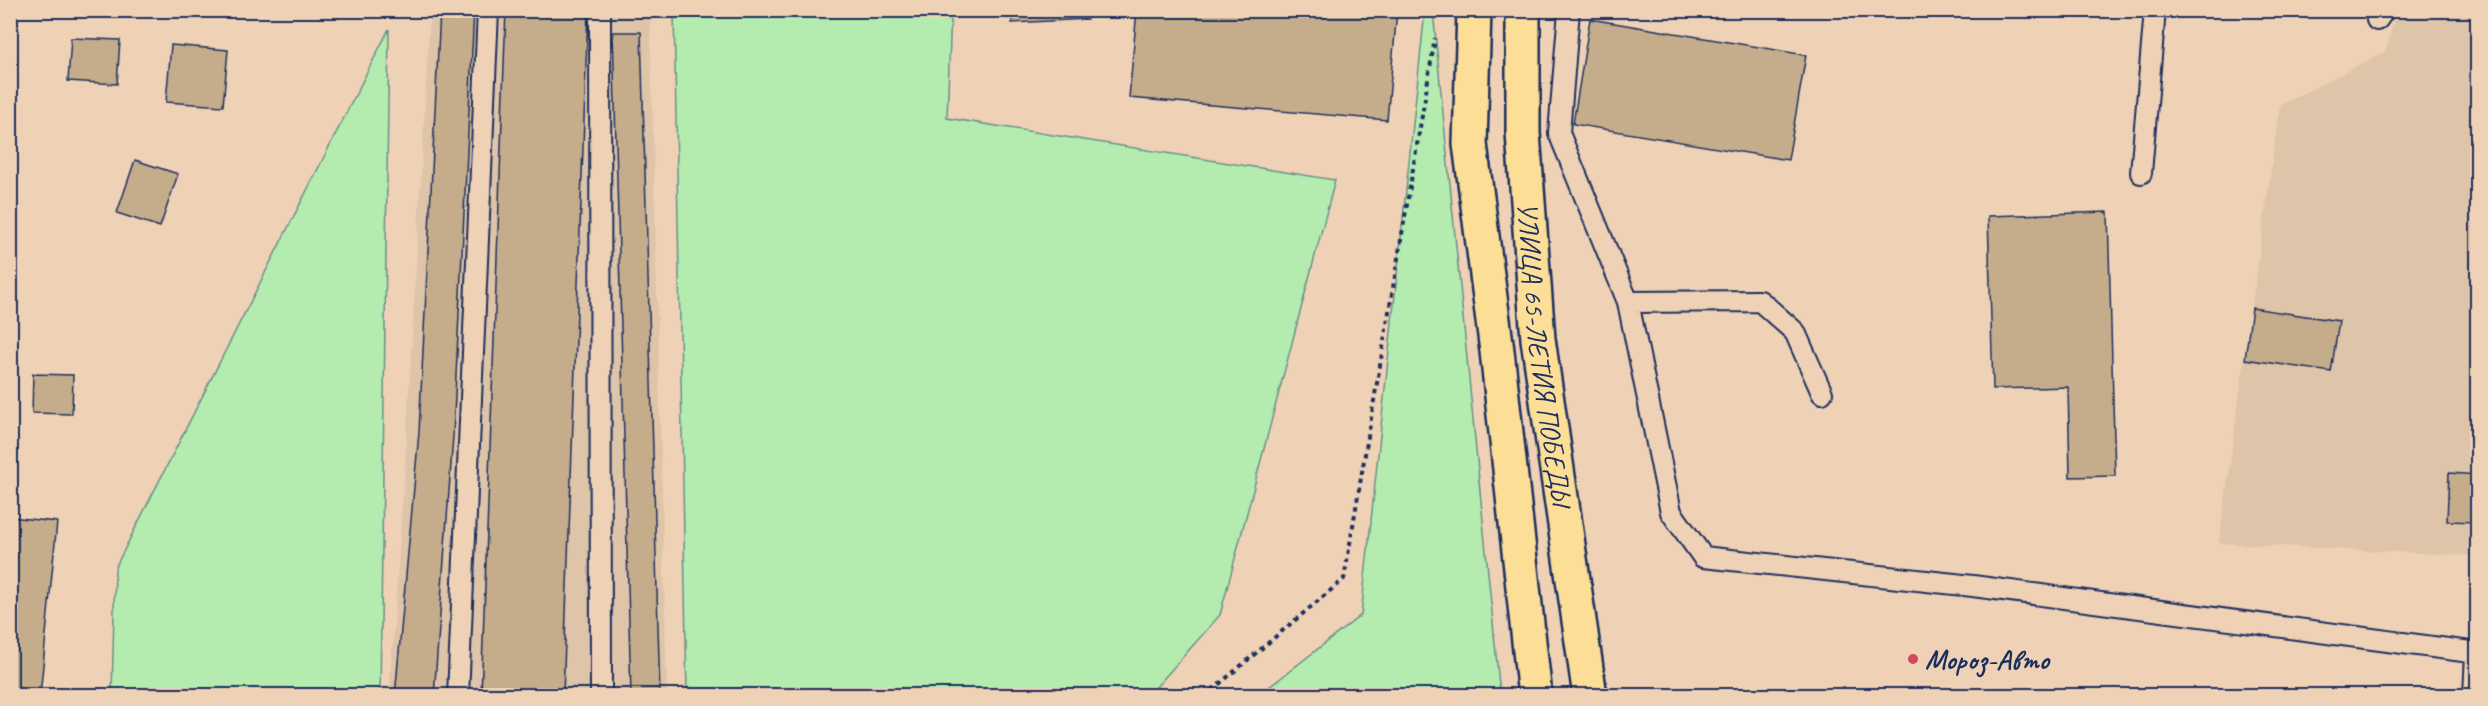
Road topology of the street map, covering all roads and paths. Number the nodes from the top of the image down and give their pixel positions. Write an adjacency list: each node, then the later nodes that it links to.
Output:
1 (489, 10): 12 (lane)
2 (600, 10): 13 (lane)
3 (1474, 10): 15 (main road, УЛИЦА 65-ЛЕТИЯ ПОБЕДЫ)
4 (1523, 10): 16 (main road, УЛИЦА 65-ЛЕТИЯ ПОБЕДЫ)
5 (1569, 10): 9 (lane)
6 (2155, 10): 8 (lane)
7 (1436, 34): 14 (path)
8 (2141, 173)
9 (1628, 302): 10 (lane); 11 (lane)
10 (1822, 393)
11 (2477, 653): 17 (lane)
12 (458, 696)
13 (601, 696)
14 (1205, 696)
15 (1535, 696)
16 (1590, 696)
17 (2474, 696)

